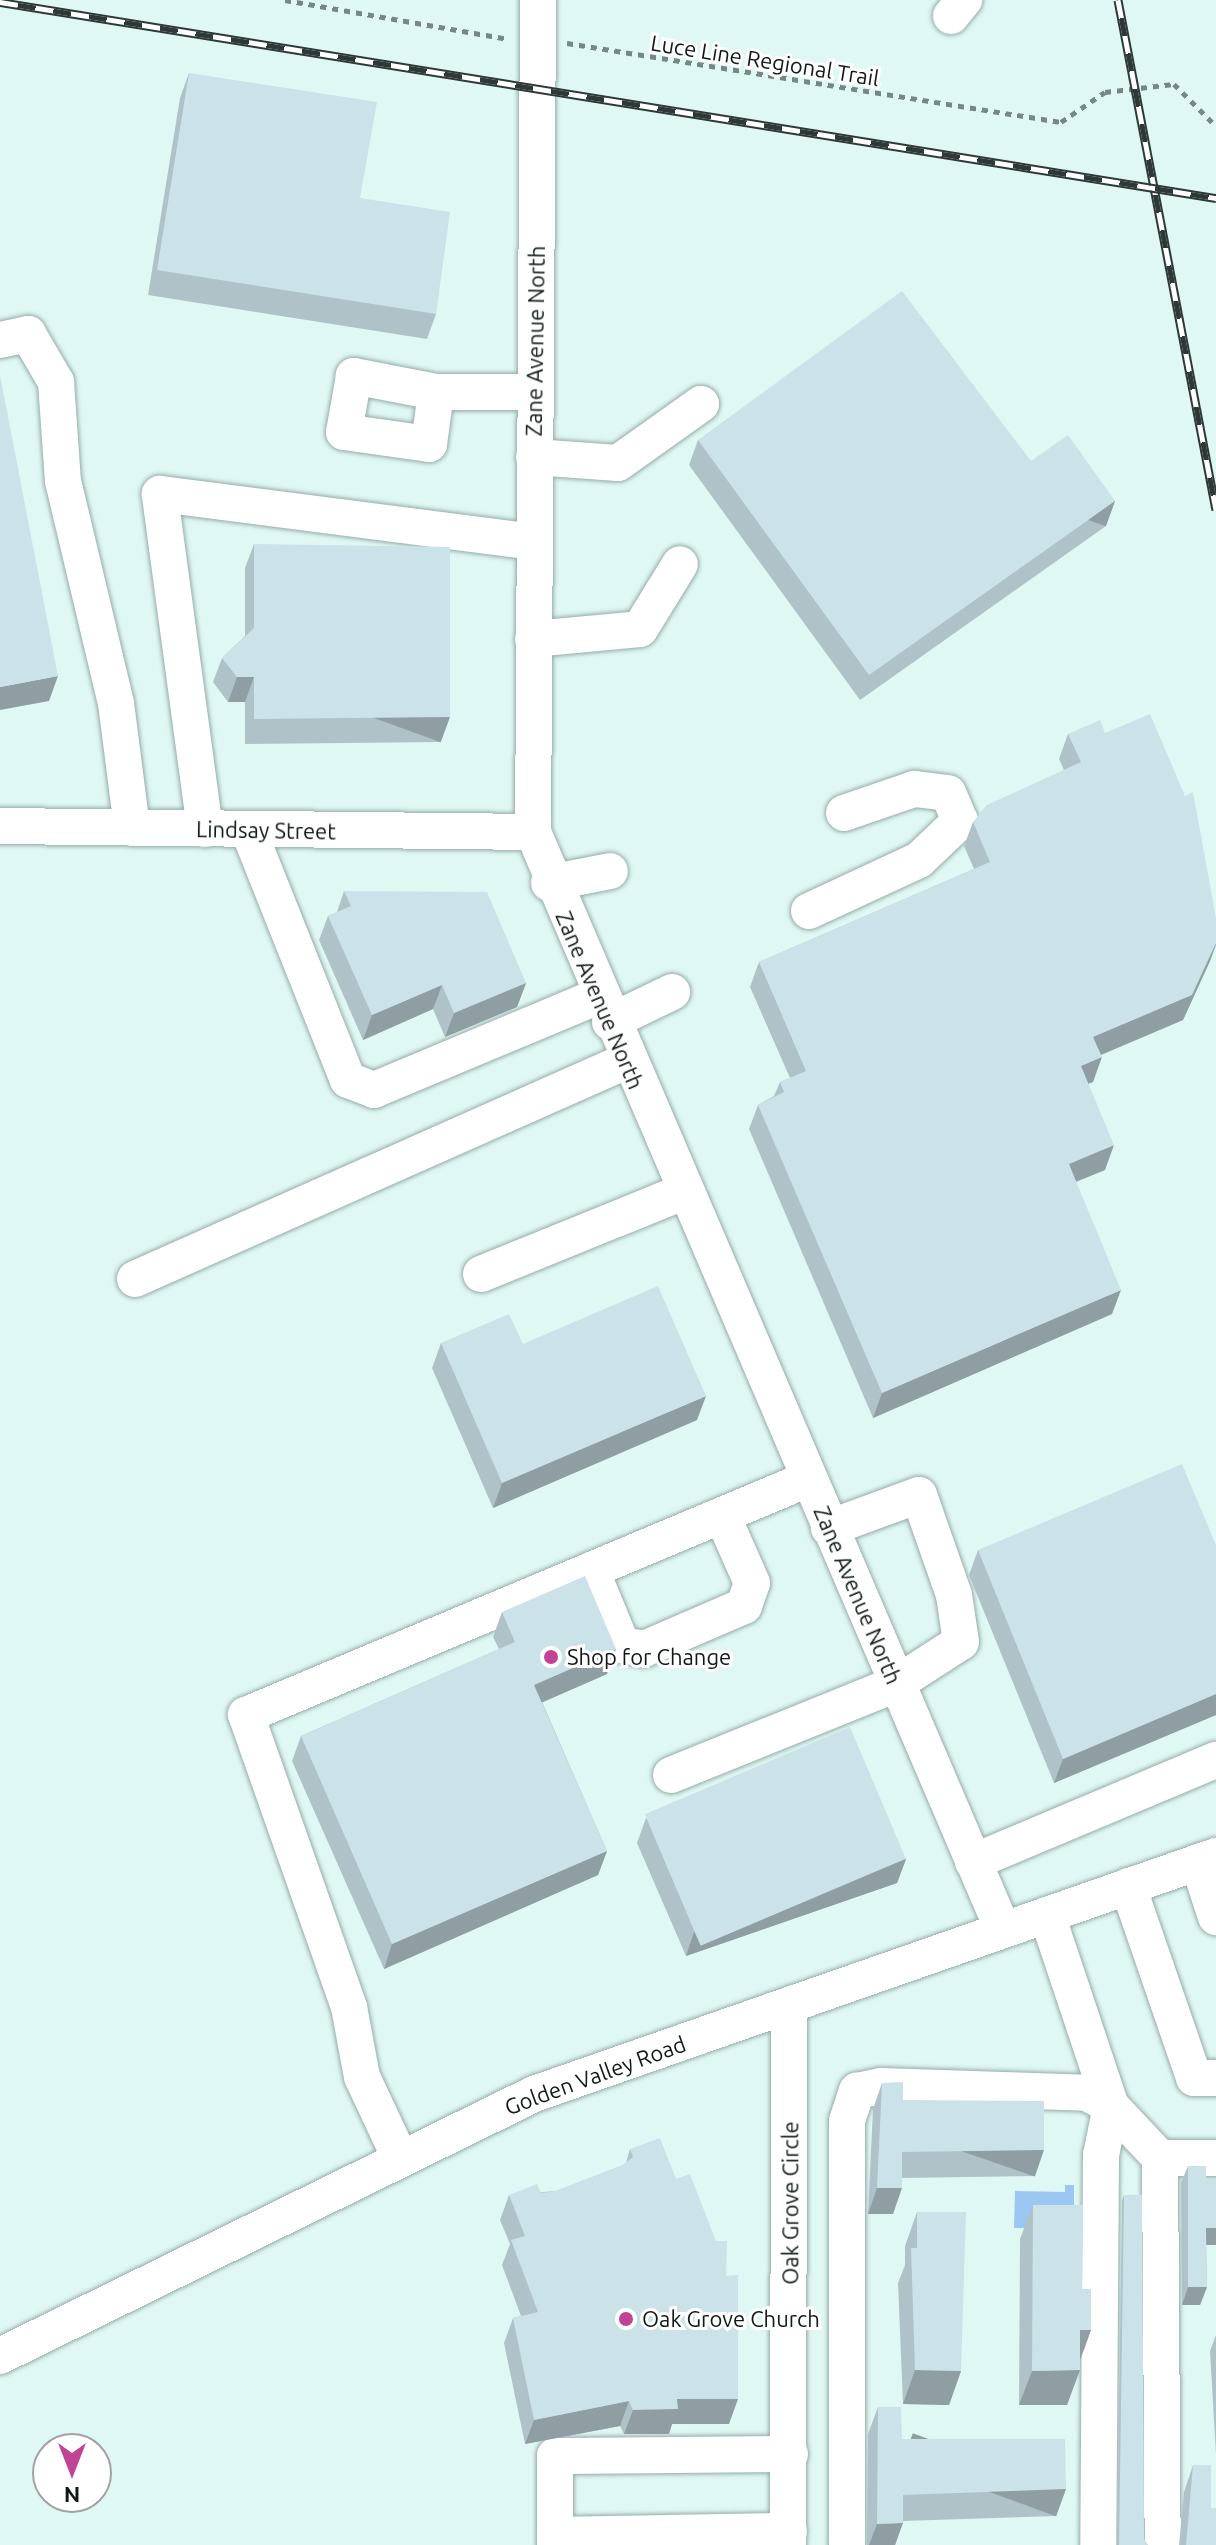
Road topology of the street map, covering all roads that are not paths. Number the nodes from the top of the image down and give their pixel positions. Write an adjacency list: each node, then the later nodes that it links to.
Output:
1 (538, 0): 4 (street, Zane Avenue North)
2 (0, 340): 12 (street)
3 (436, 392): 4 (street)
4 (535, 392): 6 (street, Zane Avenue North)
5 (701, 404): 6 (street)
6 (534, 457): 7 (street, Zane Avenue North)
7 (533, 542): 9 (street, Zane Avenue North); 13 (street)
8 (680, 564): 9 (street)
9 (533, 639): 15 (street, Zane Avenue North)
10 (844, 813): 18 (street)
11 (0, 826): 12 (street, Lindsay Street)
12 (132, 828): 13 (street, Lindsay Street)
13 (205, 829): 14 (street, Lindsay Street)
14 (248, 829): 15 (street, Lindsay Street); 20 (street)
15 (533, 832): 17 (street, Zane Avenue North)
16 (610, 871): 17 (street)
17 (549, 883): 20 (street, Zane Avenue North)
18 (809, 911)
19 (672, 992): 20 (street)
20 (604, 1009): 21 (street, Zane Avenue North)
21 (626, 1061): 22 (street, Zane Avenue North); 24 (street)
22 (683, 1192): 23 (street); 25 (street, Zane Avenue North)
23 (481, 1274)
24 (135, 1279)
25 (808, 1479): 26 (street); 27 (street, Zane Avenue North)
26 (722, 1515): 28 (street); 28 (street)
27 (829, 1528): 29 (street, Zane Avenue North); 29 (street)
28 (591, 1570): 41 (street)
29 (896, 1684): 31 (street); 33 (street, Zane Avenue North)
30 (1216, 1760): 33 (street)
31 (671, 1775)
32 (1207, 1859): 34 (street, Golden Valley Road); 36 (street)
33 (973, 1862): 37 (street, Zane Avenue North)
34 (1128, 1886): 35 (street, Golden Valley Road); 39 (street)
35 (1047, 1915): 37 (street, Golden Valley Road); 40 (street)
36 (1216, 1917)
37 (1003, 1930): 38 (street, Golden Valley Road)
38 (789, 2005): 41 (street, Golden Valley Road); 45 (street, Oak Grove Circle)
39 (1216, 2078)
40 (1111, 2106): 42 (street); 48 (street); 49 (street)
41 (400, 2158): 44 (street, Golden Valley Road)
42 (1160, 2158): 43 (street); 50 (street)
43 (1216, 2158)
44 (0, 2356)
45 (790, 2454): 46 (street, Oak Grove Circle); 47 (street)
46 (788, 2538): 47 (street)
47 (555, 2540)
48 (847, 2545)
49 (1098, 2545)
50 (1163, 2545)

